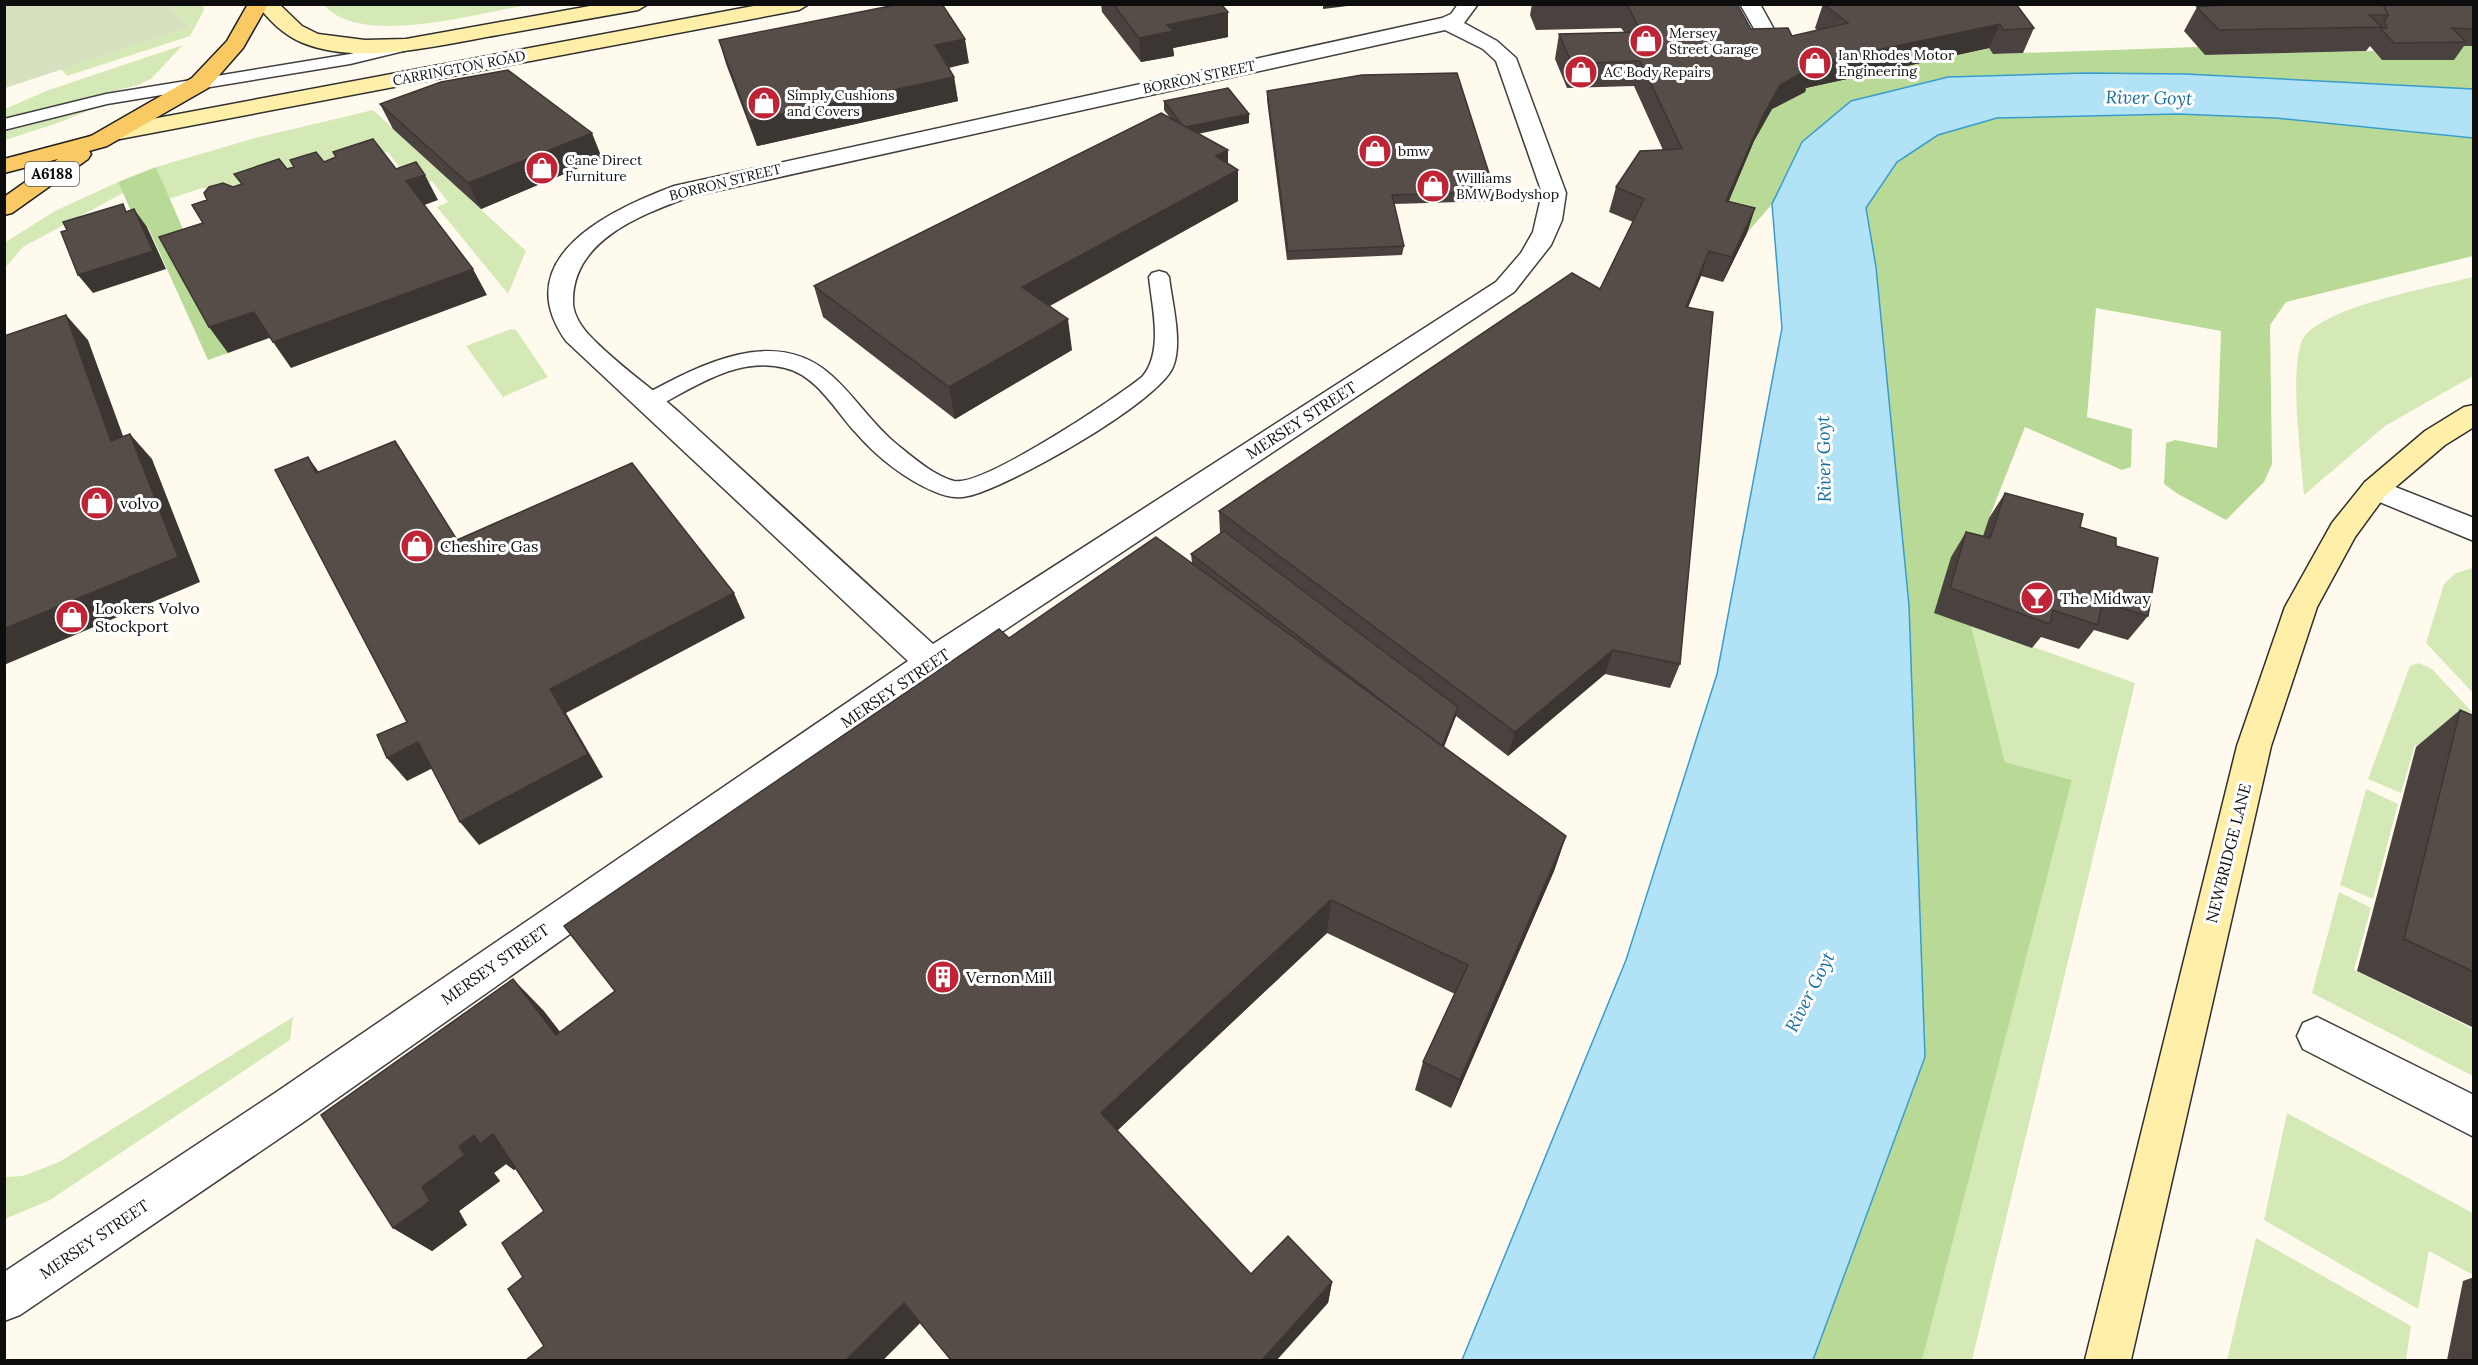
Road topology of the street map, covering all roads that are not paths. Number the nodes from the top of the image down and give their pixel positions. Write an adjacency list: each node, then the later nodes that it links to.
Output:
1 (258, 4): 10 (main road)
2 (267, 4): 9 (main road, CARRINGTON ROAD)
3 (799, 4): 12 (main road, CARRINGTON ROAD)
4 (1468, 4): 7 (street)
5 (1750, 4): 8 (street)
6 (632, 5): 9 (main road, CARRINGTON ROAD)
7 (1448, 23): 16 (street, BORRON STREET); 20 (street, MERSEY STREET)
8 (1772, 44)
9 (406, 45): 10 (lane)
10 (200, 83): 11 (lane); 12 (main road)
11 (4, 125)
12 (109, 136): 13 (main road); 14 (main road, A6188)
13 (4, 166)
14 (4, 208)
15 (1159, 277): 16 (lane)
16 (650, 401): 20 (street, BORRON STREET)
17 (2474, 414): 18 (main road, NEWBRIDGE LANE)
18 (2376, 489): 19 (street); 24 (main road, NEWBRIDGE LANE)
19 (2474, 530)
20 (931, 663): 23 (street, MERSEY STREET)
21 (2317, 1036): 22 (street)
22 (2474, 1117)
23 (4, 1299)
24 (2108, 1360)

